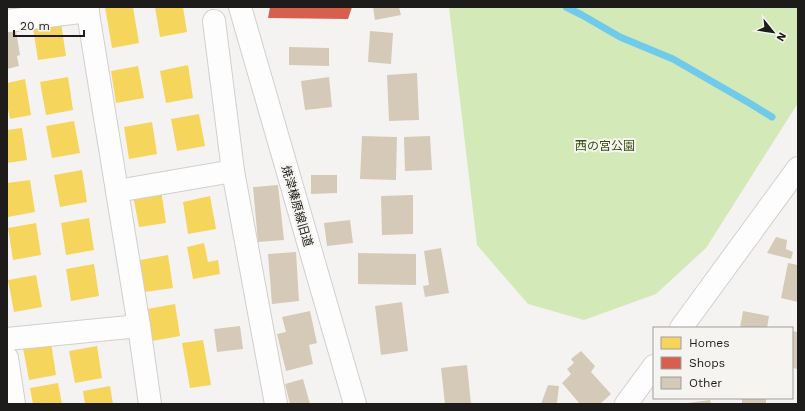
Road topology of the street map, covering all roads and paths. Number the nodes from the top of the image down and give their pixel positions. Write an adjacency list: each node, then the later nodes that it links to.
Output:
1 (240, 7): 16 (street, 焼津榛原線旧道)
2 (87, 9): 3 (street); 7 (street)
3 (7, 20)
4 (214, 21): 6 (street)
5 (798, 168): 9 (street)
6 (234, 171): 7 (street); 15 (street)
7 (117, 191): 8 (street)
8 (139, 326): 10 (street); 14 (street)
9 (682, 327)
10 (7, 339)
11 (7, 358): 13 (street)
12 (653, 367): 17 (street)
13 (14, 404)
14 (150, 404)
15 (276, 404)
16 (355, 404)
17 (626, 404)

